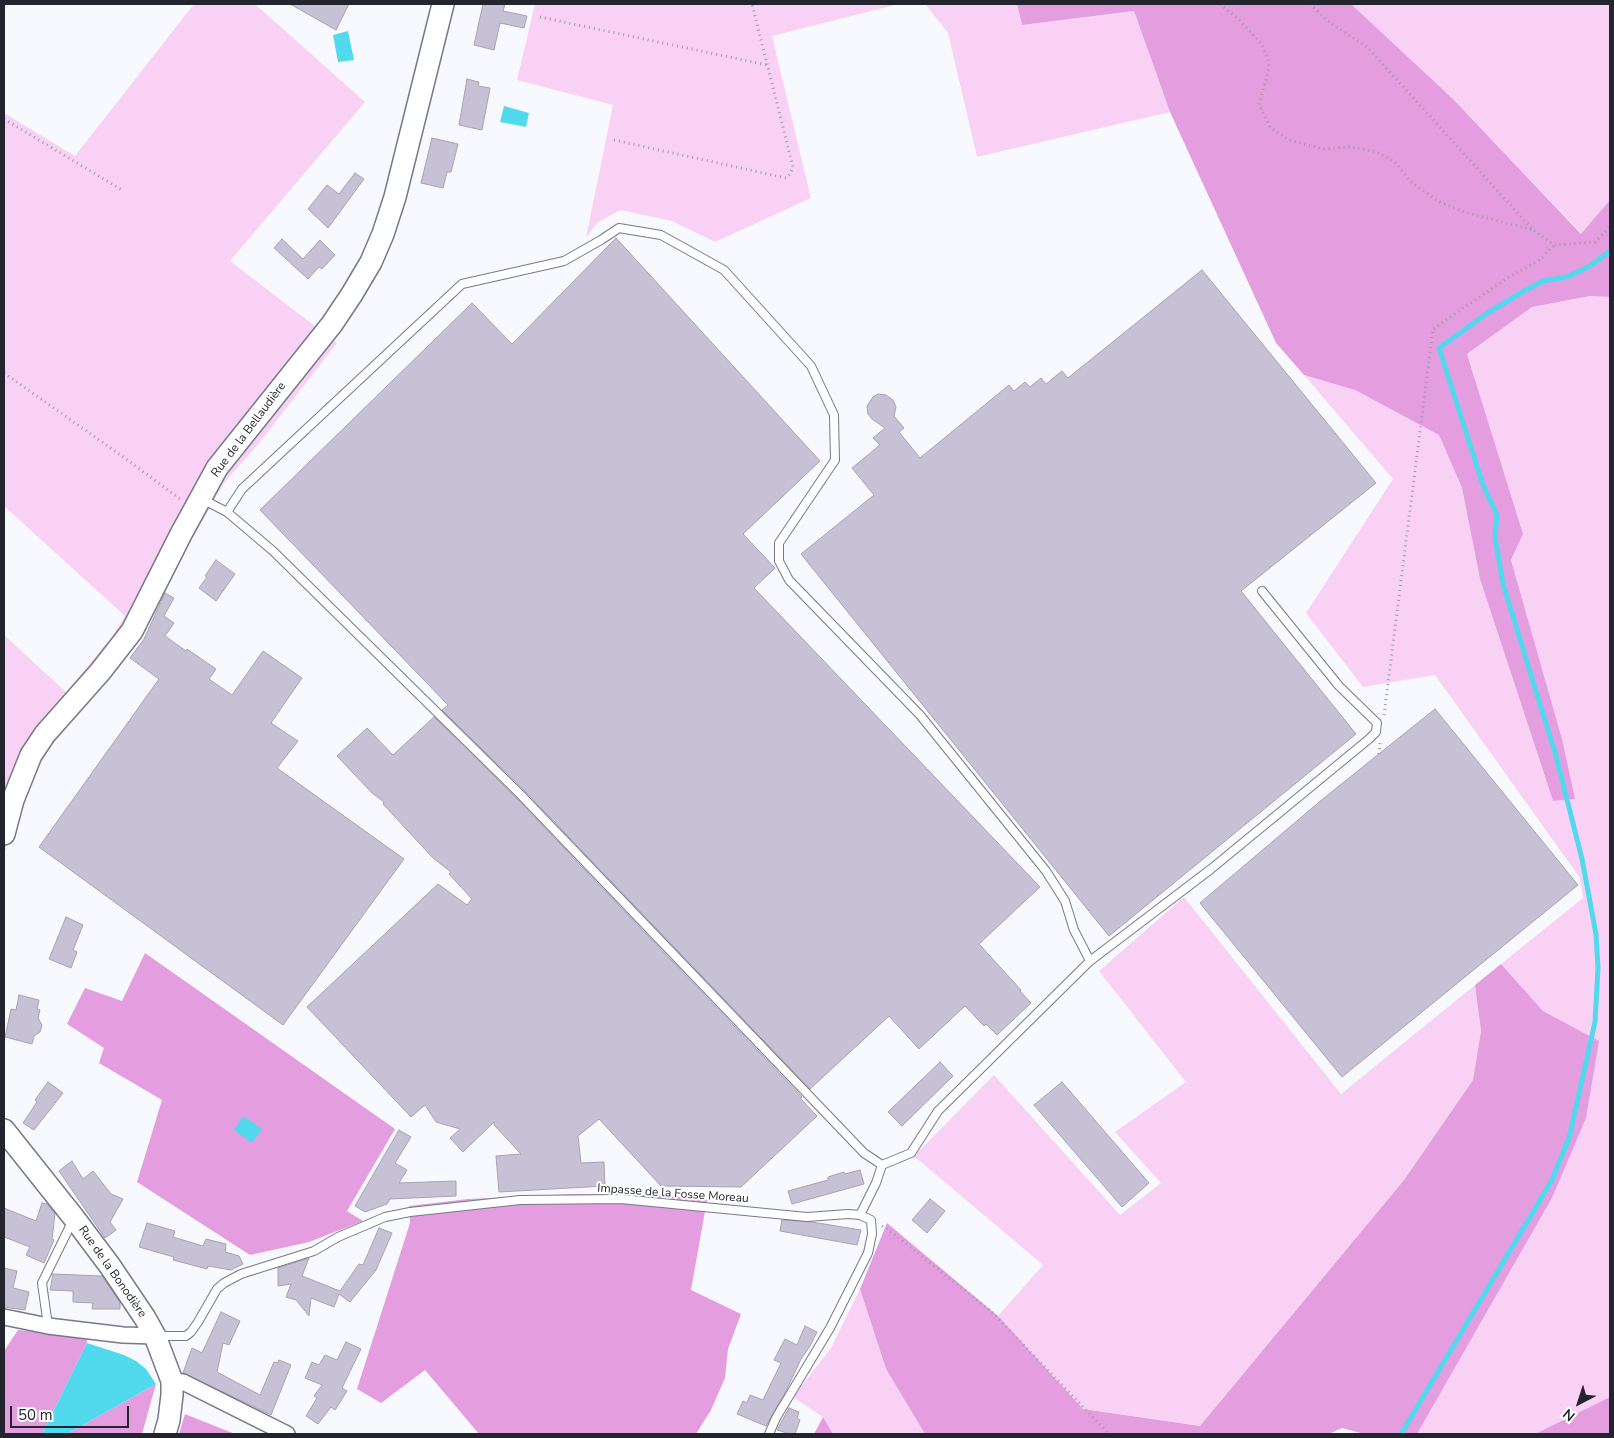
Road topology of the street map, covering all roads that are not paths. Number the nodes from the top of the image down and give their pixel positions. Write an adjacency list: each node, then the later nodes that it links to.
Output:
1 (443, 4): 2 (street, Rue de la Bellaudière)
2 (197, 505): 3 (lane); 5 (street, Rue de la Bellaudière)
3 (227, 512): 6 (lane); 8 (lane)
4 (1262, 591): 6 (lane)
5 (4, 834)
6 (1090, 961): 8 (lane)
7 (4, 1130): 10 (street, Rue de la Bonodière)
8 (882, 1165): 9 (lane)
9 (860, 1214): 13 (lane, Impasse de la Fosse Moreau); 17 (lane)
10 (74, 1218): 12 (lane); 13 (street, Rue de la Bonodière)
11 (4, 1317): 12 (street)
12 (48, 1326): 13 (street)
13 (155, 1336): 14 (street, Rue de la Bonodière)
14 (172, 1381): 15 (street, Rue de la Bonodière); 16 (street)
15 (165, 1434)
16 (287, 1434)
17 (769, 1434)

